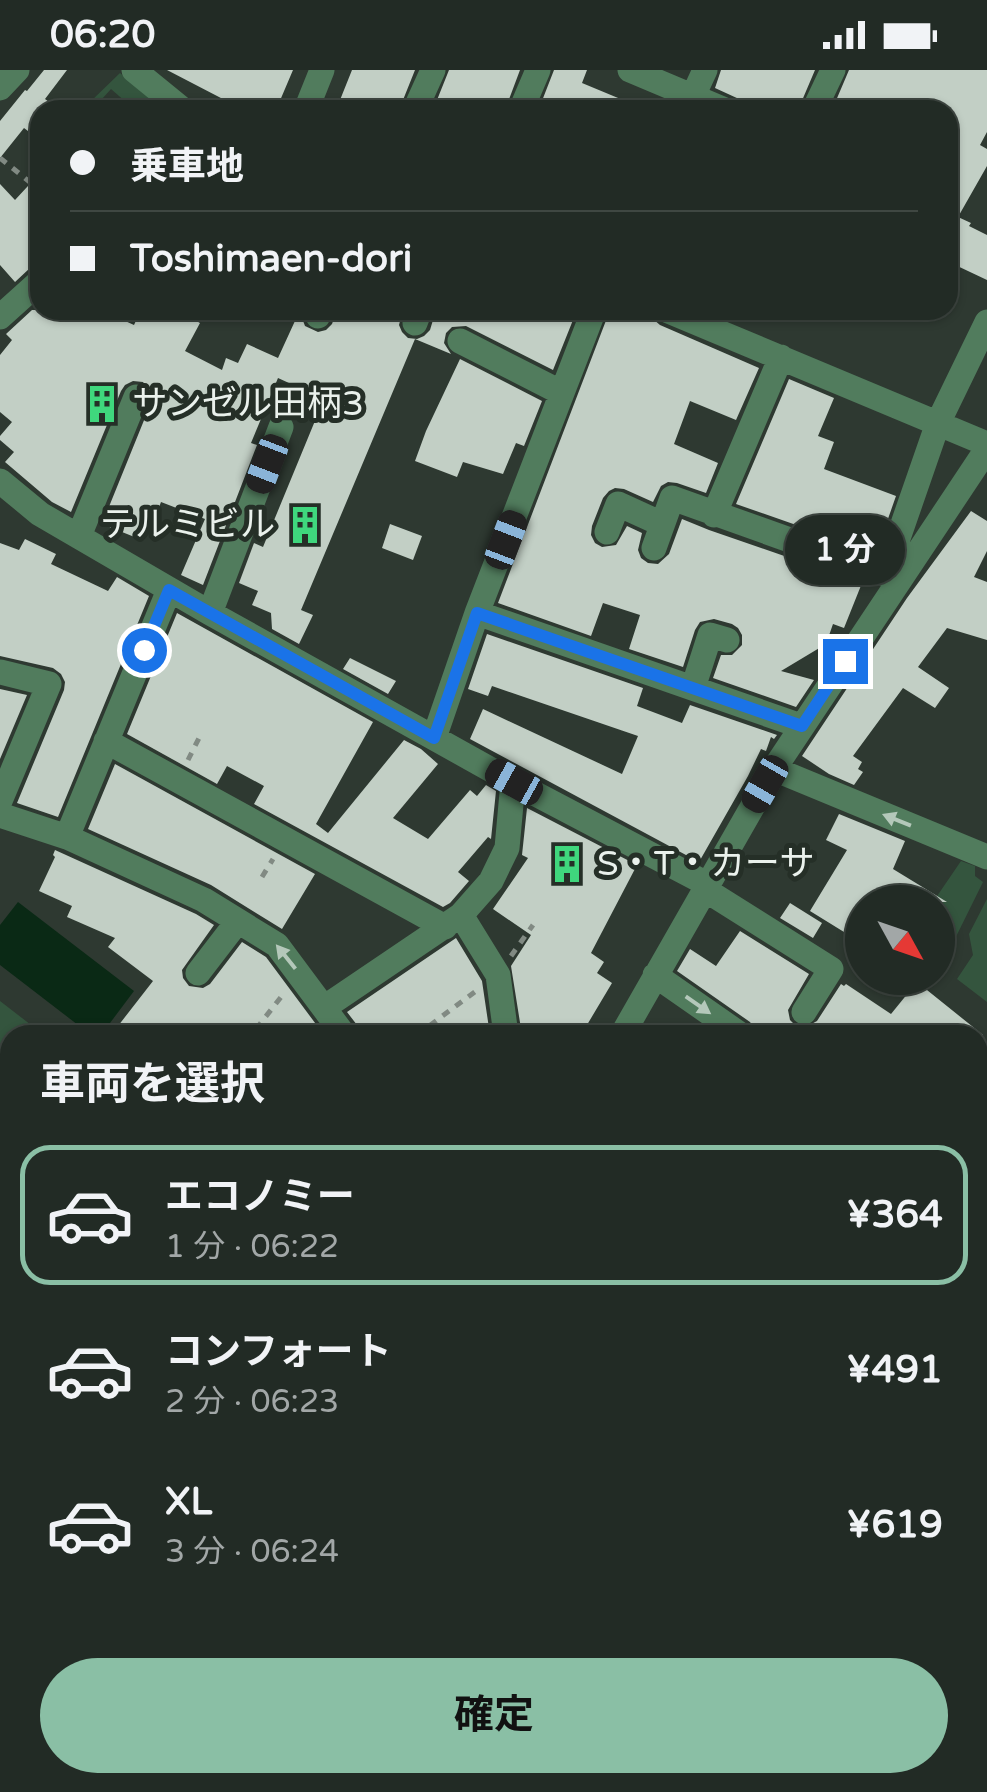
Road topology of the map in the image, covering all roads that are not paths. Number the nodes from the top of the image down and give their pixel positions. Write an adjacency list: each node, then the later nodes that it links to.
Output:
1 (17, 70): 9 (street)
2 (134, 70): 11 (street)
3 (322, 70): 12 (street)
4 (433, 70): 13 (street)
5 (538, 70): 14 (street)
6 (630, 70): 10 (street)
7 (705, 70): 10 (street)
8 (833, 70): 16 (street)
9 (0, 88)
10 (693, 96): 15 (street)
11 (171, 100)
12 (310, 100)
13 (420, 100)
14 (525, 100)
15 (702, 100)
16 (819, 100)
17 (30, 290): 18 (street)
18 (0, 316)
19 (590, 320): 24 (street)
20 (726, 321): 23 (street)
21 (987, 322): 26 (street)
22 (460, 341): 24 (street)
23 (781, 357): 26 (street); 30 (street)
24 (562, 393): 36 (street)
25 (136, 397): 32 (street)
26 (938, 422): 28 (street); 33 (street)
27 (281, 427): 35 (street)
28 (987, 447): 33 (street)
29 (0, 480): 32 (street)
30 (714, 514): 31 (street); 33 (street)
31 (607, 532)
32 (79, 536): 34 (street)
33 (892, 576): 40 (street)
34 (169, 590): 35 (street); 42 (street)
35 (210, 613): 41 (street)
36 (477, 613): 39 (street); 41 (street)
37 (726, 640): 39 (street)
38 (0, 672): 45 (street)
39 (693, 688): 40 (street)
40 (802, 726): 43 (street)
41 (434, 738): 44 (street)
42 (106, 741): 47 (street); 51 (street)
43 (774, 770): 48 (street, one-way to 43); 49 (street)
44 (514, 782): 49 (street); 51 (street)
45 (0, 801)
46 (0, 815): 47 (street)
47 (67, 837): 50 (street)
48 (987, 857)
49 (706, 886): 53 (street); 55 (street)
50 (238, 921): 52 (street); 54 (street, one-way to 50)
51 (453, 921): 54 (street); 57 (street)
52 (198, 974)
53 (656, 975): 58 (street); 59 (street, one-way to 59)
54 (325, 1008): 56 (street)
55 (804, 1012)
56 (337, 1025)
57 (505, 1025)
58 (628, 1025)
59 (727, 1025)

